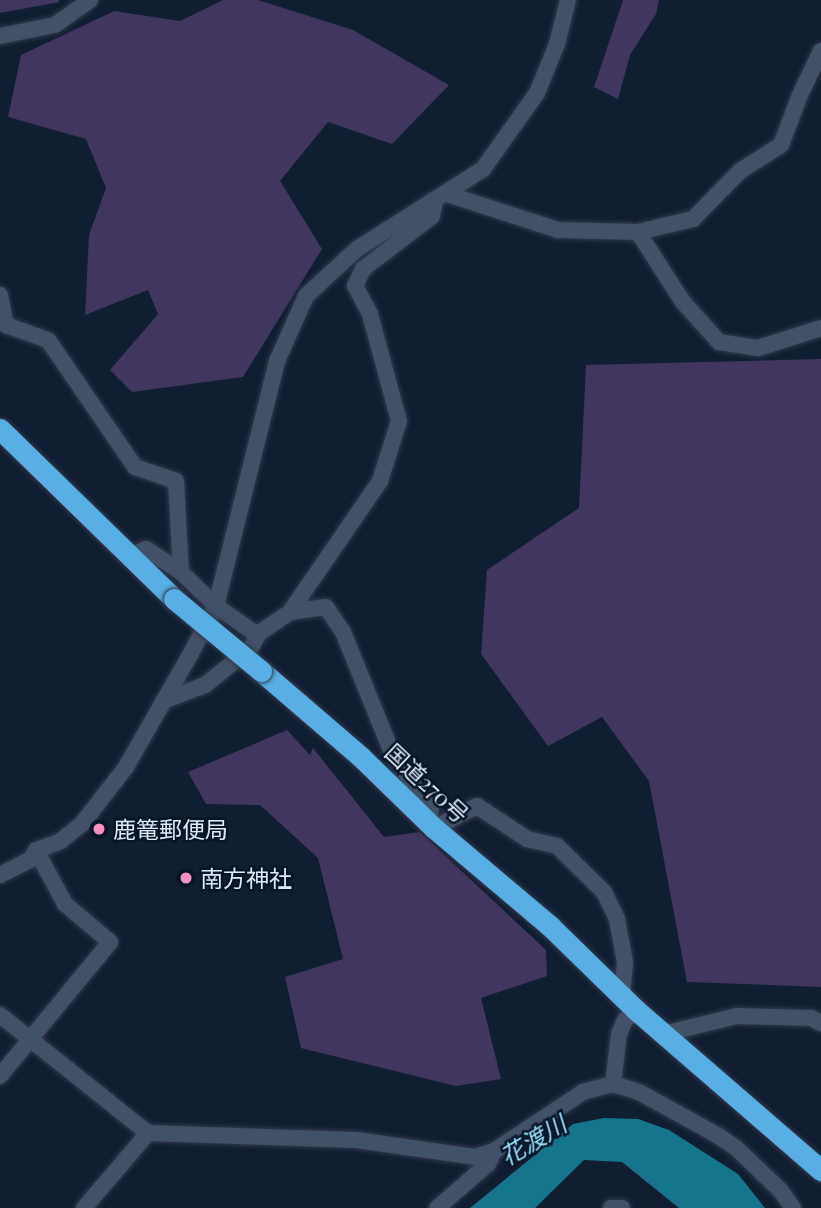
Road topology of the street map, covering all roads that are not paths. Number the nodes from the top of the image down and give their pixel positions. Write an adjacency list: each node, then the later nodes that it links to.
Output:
1 (90, 0): 3 (street)
2 (568, 0): 5 (street)
3 (0, 36)
4 (821, 51): 6 (street)
5 (441, 198): 6 (street); 12 (street); 13 (street)
6 (638, 232): 8 (street)
7 (0, 295): 11 (street)
8 (821, 328)
9 (0, 429): 10 (highway, 国道270号)
10 (128, 557): 11 (street); 16 (highway, 国道270号, bridge)
11 (181, 572): 12 (street)
12 (216, 606): 14 (street); 15 (street)
13 (290, 612): 14 (street); 16 (street)
14 (259, 633): 15 (street)
15 (163, 701): 17 (street)
16 (431, 825): 19 (highway, 国道270号); 19 (street)
17 (36, 850): 18 (street); 23 (street)
18 (0, 875)
19 (629, 1002): 22 (highway, 国道270号); 25 (street)
20 (0, 1015): 23 (street)
21 (821, 1024): 22 (street)
22 (667, 1033): 28 (highway, 国道270号)
23 (29, 1038): 24 (street); 26 (street)
24 (0, 1076)
25 (613, 1084): 27 (street); 33 (street)
26 (148, 1133): 27 (street); 29 (street)
27 (494, 1151): 30 (street)
28 (821, 1170)
29 (84, 1208)
30 (437, 1208)
31 (611, 1208): 32 (street)
32 (622, 1208)
33 (793, 1208)

